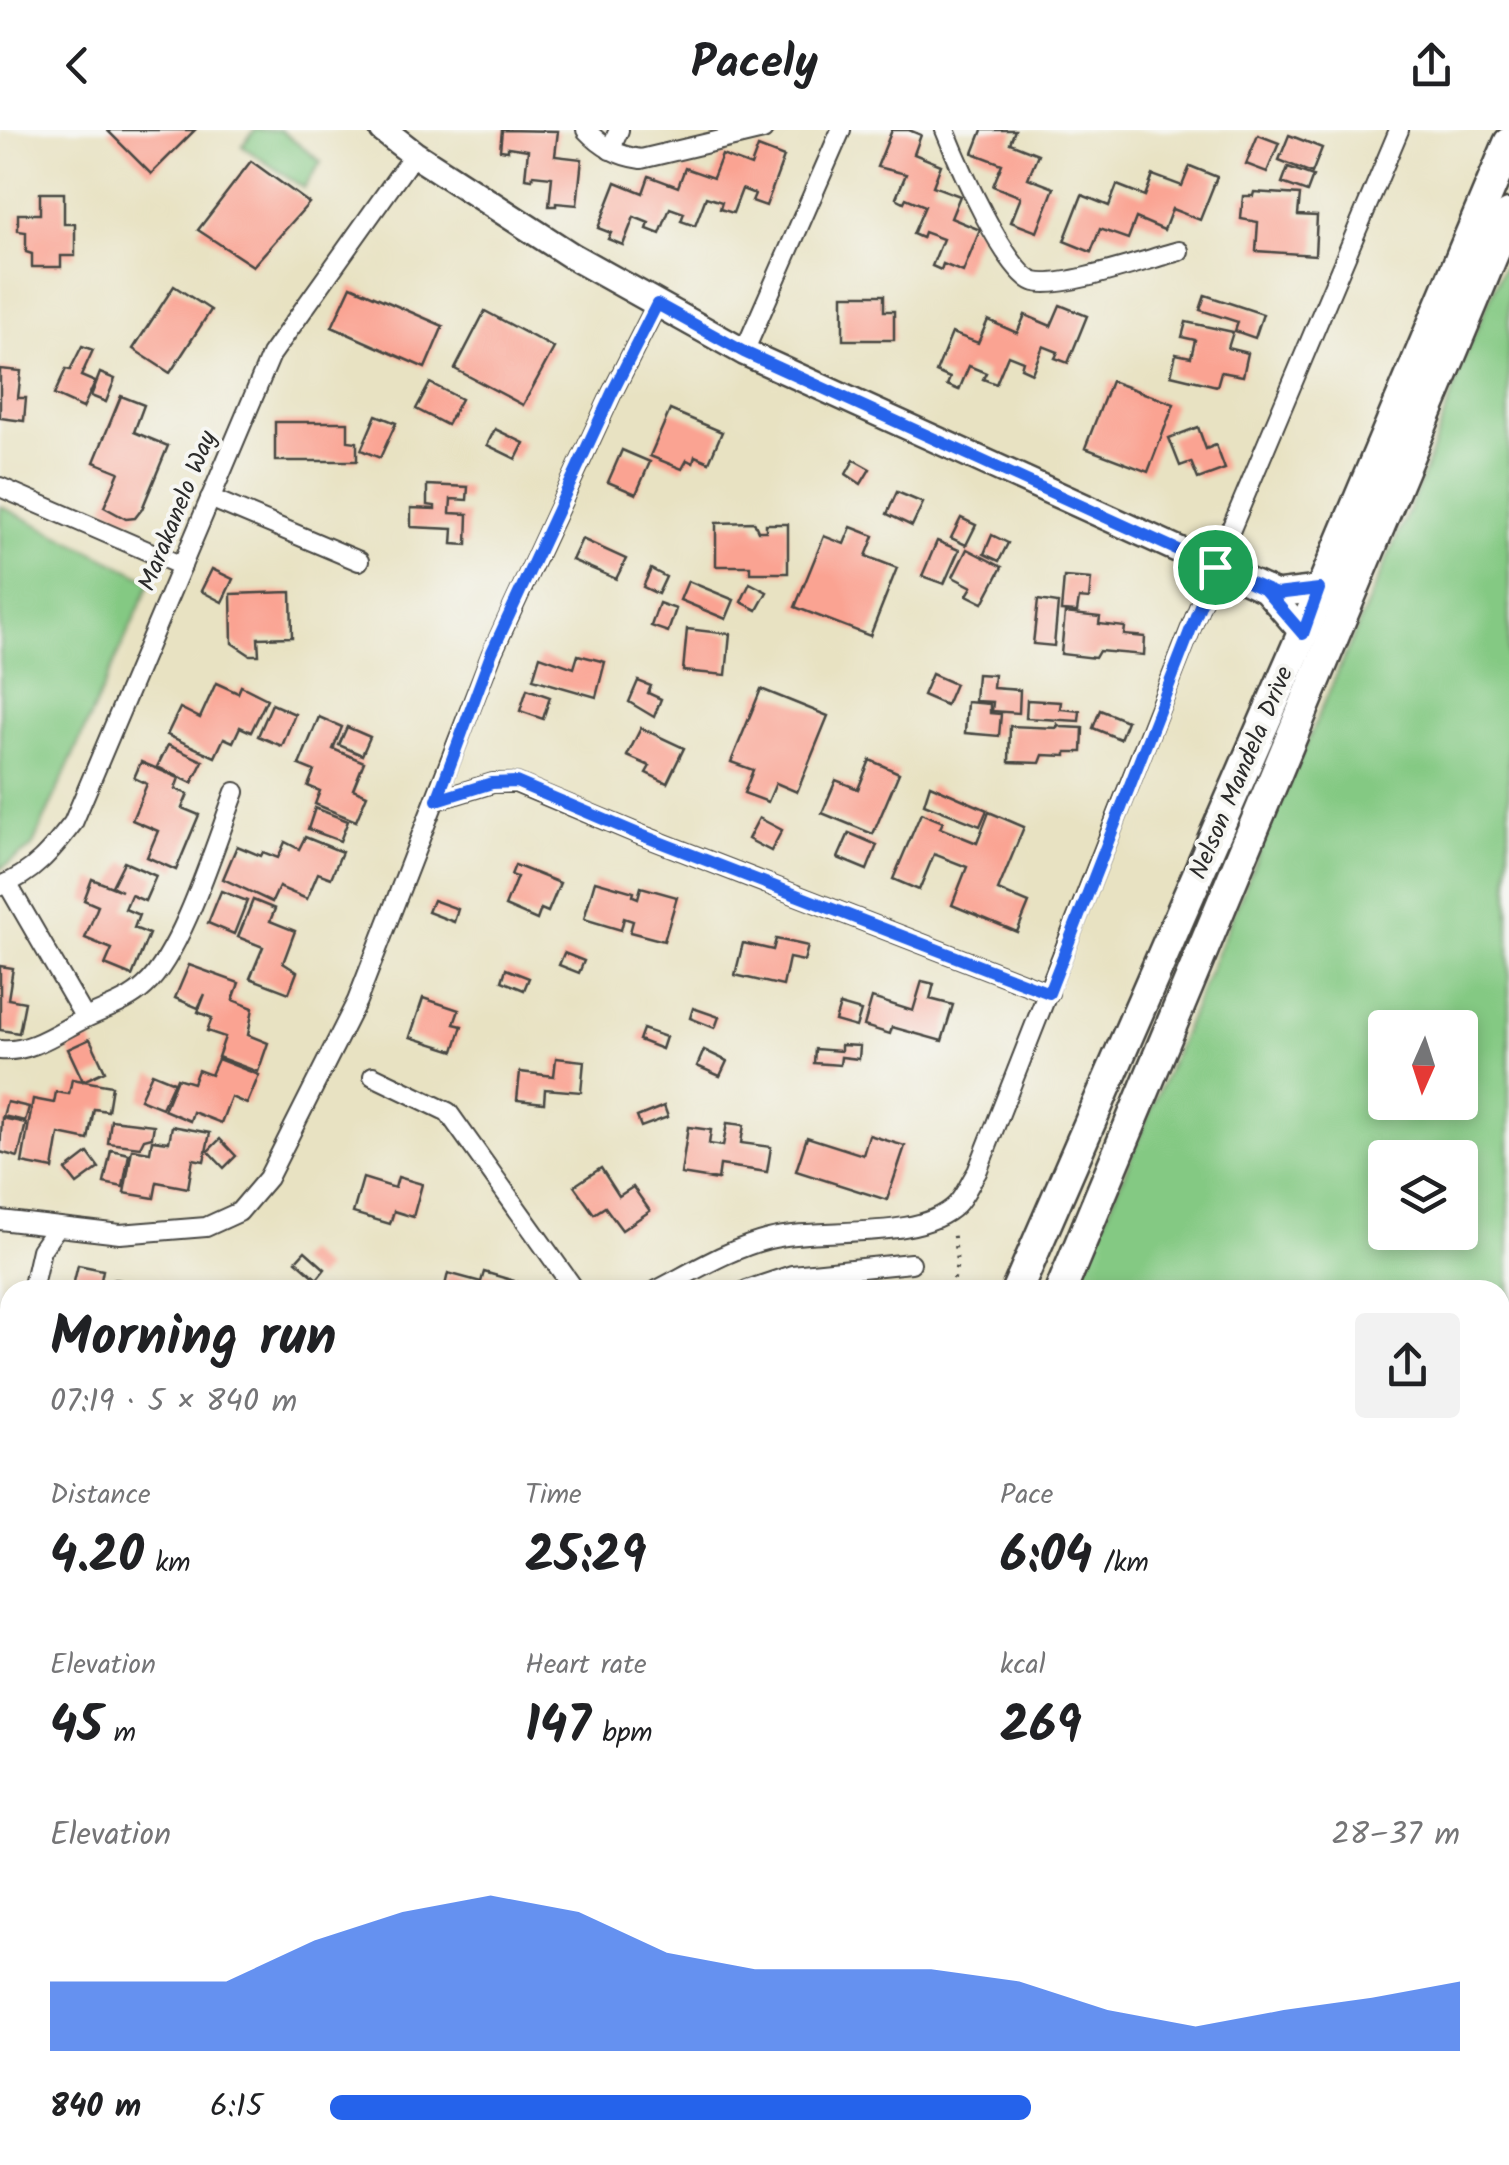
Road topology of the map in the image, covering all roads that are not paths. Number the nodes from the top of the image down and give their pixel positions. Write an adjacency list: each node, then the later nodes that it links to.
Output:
1 (383, 130): 10 (street)
2 (586, 130): 9 (street)
3 (620, 130): 9 (street)
4 (764, 130): 9 (street)
5 (841, 130): 14 (street)
6 (945, 130): 12 (street)
7 (1399, 130): 19 (street)
8 (1509, 143): 20 (main road, Nelson Mandela Drive)
9 (610, 150)
10 (414, 154): 13 (street); 16 (street, Marakanelo Way)
11 (1509, 215): 38 (main road, Nelson Mandela Drive)
12 (1179, 251)
13 (657, 304): 14 (street); 24 (street)
14 (744, 352): 19 (street)
15 (0, 487): 18 (street)
16 (210, 498): 17 (street); 18 (street, Marakanelo Way)
17 (358, 561)
18 (182, 566): 25 (street, Marakanelo Way)
19 (1215, 567): 21 (street); 26 (street)
20 (1319, 589): 21 (street); 22 (main road, Nelson Mandela Drive)
21 (1265, 590): 22 (street)
22 (1303, 634): 37 (main road, Nelson Mandela Drive)
23 (235, 792): 27 (street)
24 (437, 800): 26 (street); 31 (street)
25 (4, 884): 27 (street)
26 (1049, 993): 35 (street)
27 (85, 1018): 28 (street)
28 (0, 1050)
29 (373, 1076): 34 (street)
30 (0, 1220): 31 (street)
31 (57, 1227): 33 (street)
32 (911, 1263): 36 (street)
33 (34, 1280)
34 (568, 1280)
35 (676, 1280)
36 (775, 1280)
37 (1021, 1280)
38 (1065, 1280)

